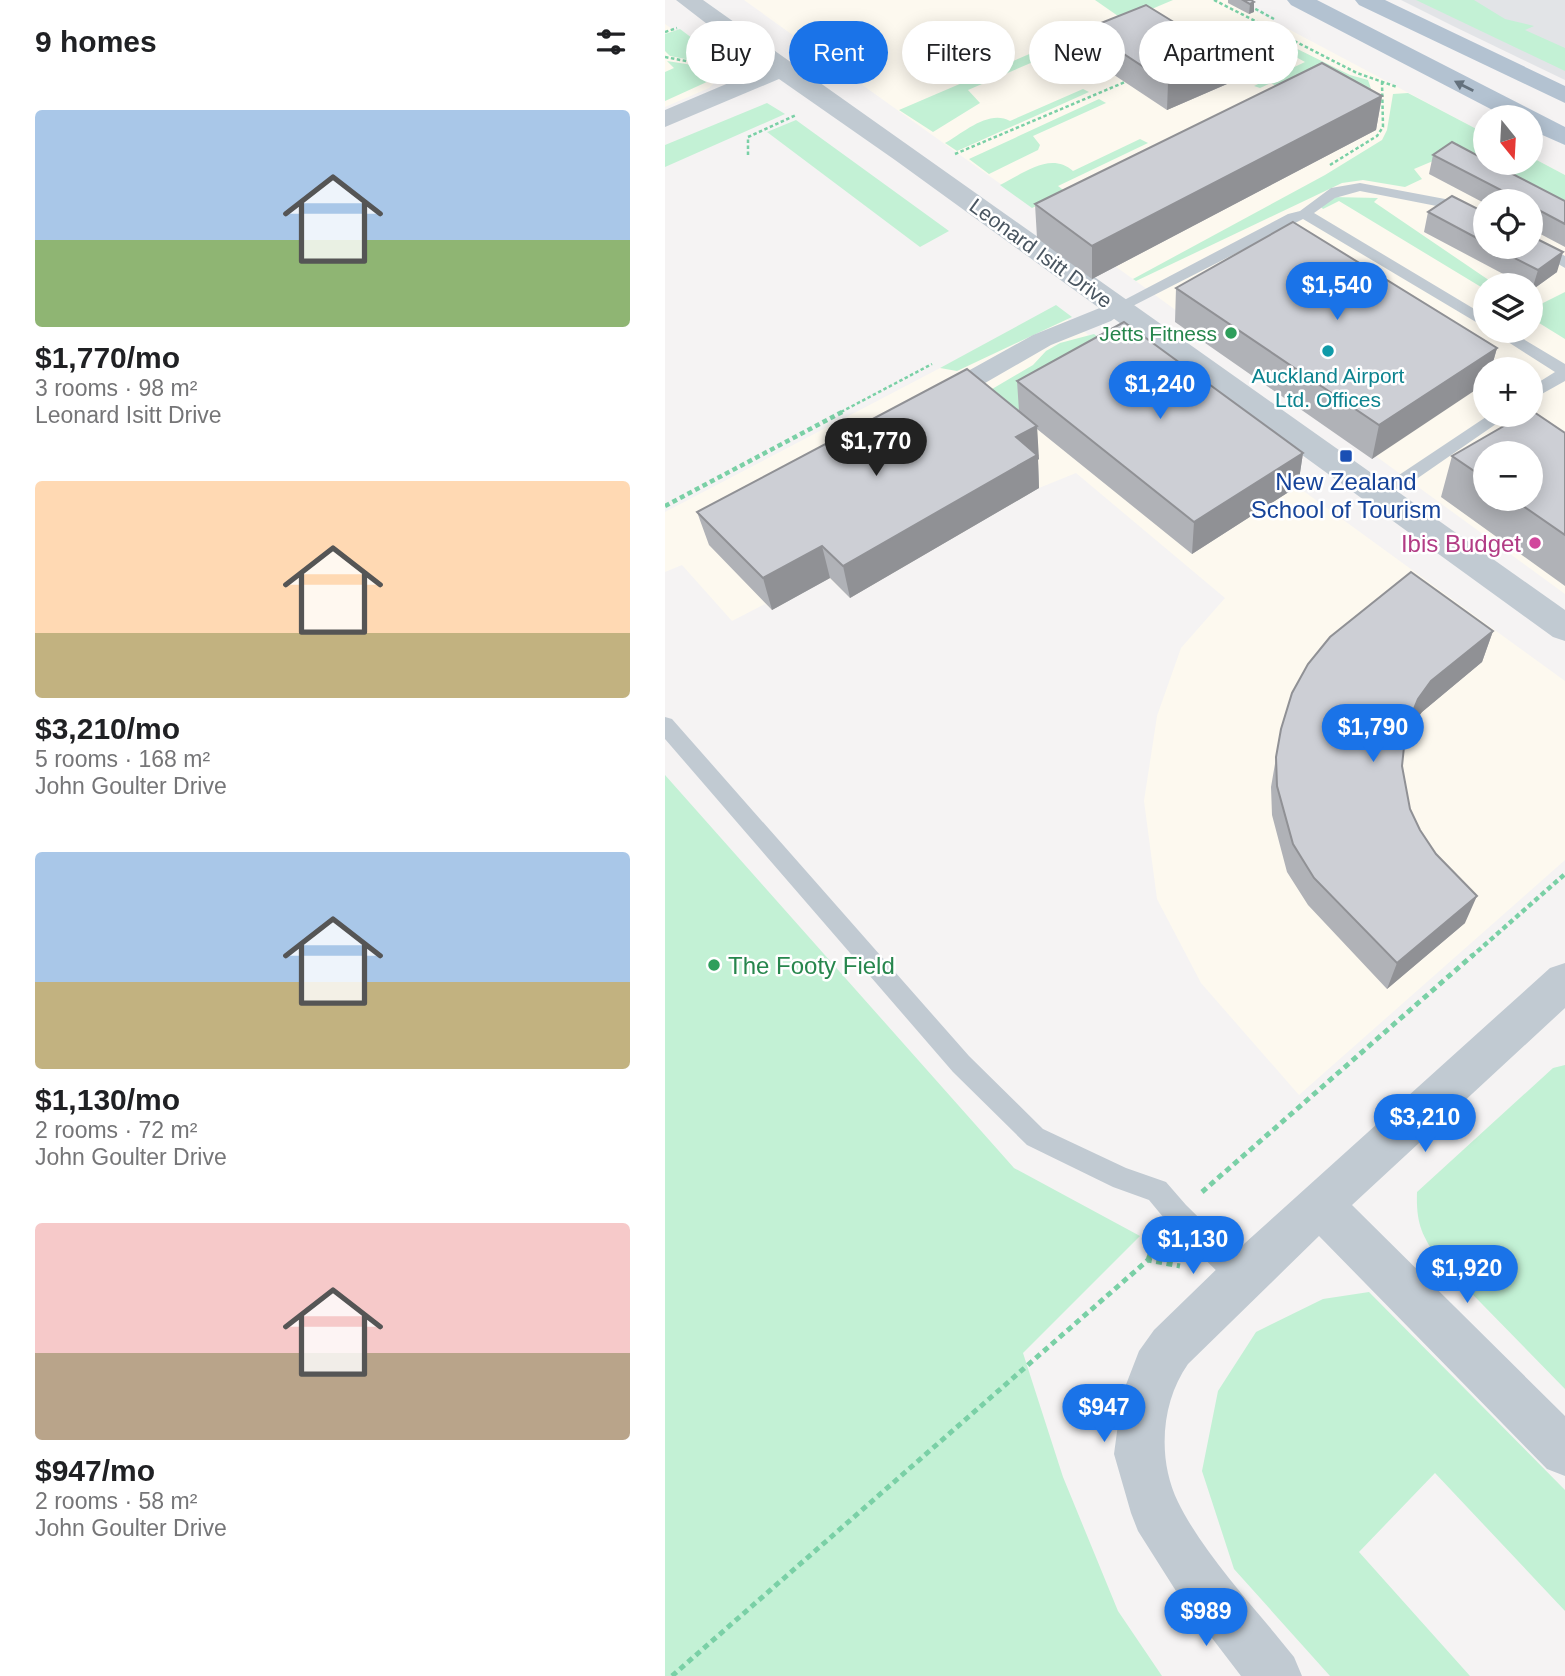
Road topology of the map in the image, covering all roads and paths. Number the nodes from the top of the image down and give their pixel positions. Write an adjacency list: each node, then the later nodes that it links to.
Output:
1 (1214, 0): 5 (path)
2 (1229, 0): 5 (path)
3 (1299, 0): 19 (main road, one-way to 3)
4 (1367, 0): 18 (main road)
5 (1221, 4): 8 (path)
6 (1262, 12): 8 (path)
7 (684, 13): 10 (path); 14 (street, Leonard Isitt Drive)
8 (1249, 18): 9 (path)
9 (1255, 21)
10 (665, 32)
11 (1298, 43): 15 (path)
12 (665, 57): 13 (path)
13 (686, 62)
14 (781, 69): 21 (street); 25 (street, Leonard Isitt Drive)
15 (1382, 82): 17 (path); 26 (path)
16 (1120, 84): 25 (path)
17 (1403, 89)
18 (1565, 96)
19 (1502, 105)
20 (800, 113): 24 (path)
21 (665, 119)
22 (1543, 126): 23 (main road)
23 (1565, 137)
24 (748, 155)
25 (924, 169): 31 (street, Leonard Isitt Drive)
26 (1319, 172)
27 (1473, 211): 28 (lane)
28 (1305, 214): 31 (lane); 32 (lane)
29 (1543, 249): 30 (lane)
30 (1565, 263)
31 (1117, 308): 37 (street); 41 (street, Leonard Isitt Drive)
32 (1473, 315)
33 (1518, 343): 35 (lane)
34 (934, 363): 40 (path)
35 (1565, 372): 36 (lane)
36 (1543, 387)
37 (950, 392)
38 (1489, 427): 39 (lane)
39 (1396, 485)
40 (665, 506)
41 (1565, 628)
42 (665, 725): 46 (lane)
43 (1565, 874): 46 (path)
44 (1565, 981): 45 (street)
45 (1321, 1206): 48 (street); 49 (street)
46 (1177, 1214): 47 (path); 48 (lane)
47 (1148, 1260): 48 (path); 50 (path)
48 (1241, 1277): 51 (street)
49 (1565, 1451)
50 (672, 1676)
51 (1275, 1676)

